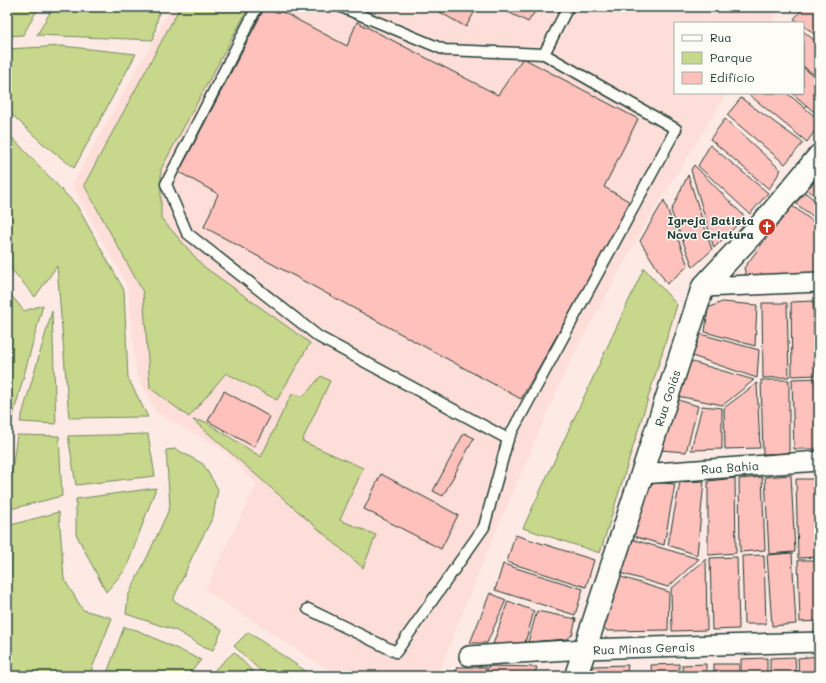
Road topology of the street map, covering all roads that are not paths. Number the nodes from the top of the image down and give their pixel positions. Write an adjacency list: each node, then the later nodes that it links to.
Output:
1 (257, 7): 8 (lane)
2 (342, 7): 4 (lane)
3 (568, 7): 4 (lane)
4 (544, 54): 8 (lane)
5 (819, 156): 7 (street, Rua Goiás)
6 (819, 282): 7 (street)
7 (703, 287): 10 (street, Rua Goiás)
8 (508, 439): 11 (lane)
9 (819, 461): 10 (street, Rua Bahia)
10 (642, 474): 13 (street, Rua Goiás)
11 (308, 609)
12 (819, 642): 13 (street, Rua Minas Gerais)
13 (585, 649): 14 (street, Rua Minas Gerais); 15 (street, Rua Goiás)
14 (469, 656)
15 (576, 676)

